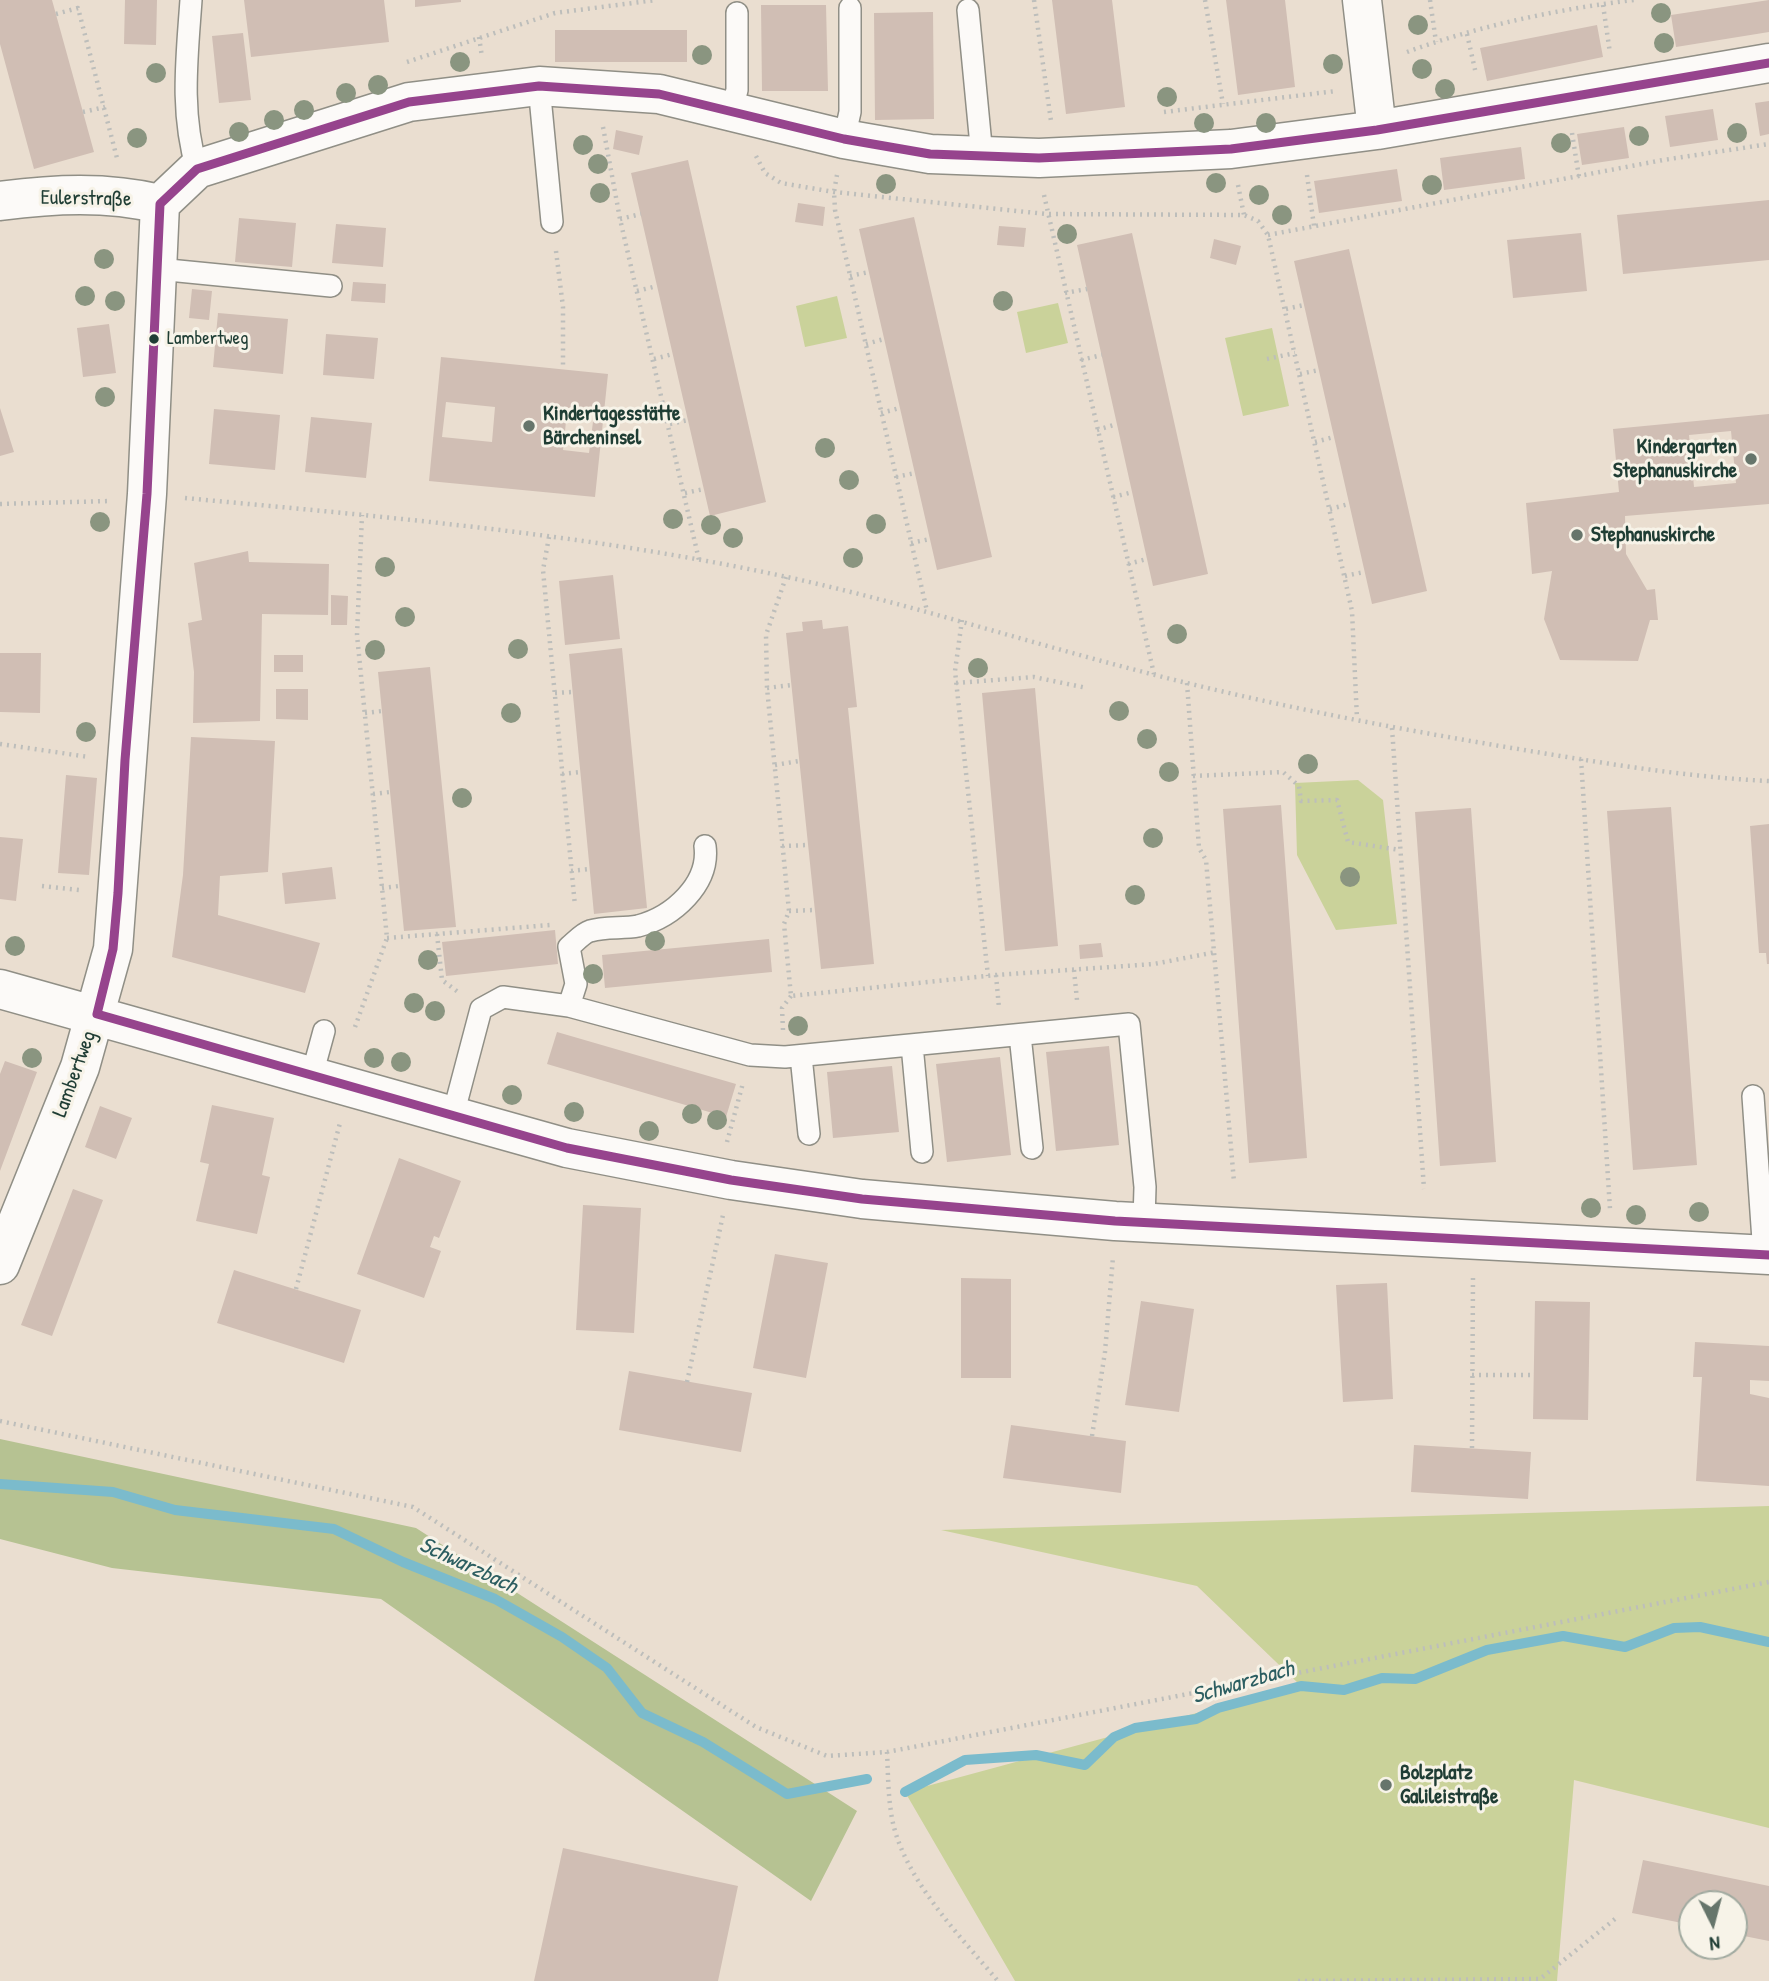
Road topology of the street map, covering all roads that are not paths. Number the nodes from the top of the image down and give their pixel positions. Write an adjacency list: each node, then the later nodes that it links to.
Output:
1 (191, 0): 12 (lane)
2 (1363, 0): 9 (street)
3 (850, 8): 10 (lane)
4 (968, 10): 11 (lane)
5 (737, 13): 8 (lane)
6 (1769, 63): 9 (street, Eulerstraße)
7 (539, 86): 8 (street, Eulerstraße); 12 (street, Eulerstraße); 15 (lane)
8 (731, 112): 10 (street, Eulerstraße)
9 (1377, 130): 11 (street, Eulerstraße)
10 (844, 139): 11 (street, Eulerstraße)
11 (982, 156)
12 (197, 169): 13 (street, Eulerstraße)
13 (142, 200): 14 (street, Eulerstraße); 16 (street, Lambertweg)
14 (0, 201)
15 (552, 222)
16 (158, 270): 17 (lane); 21 (street, Lambertweg)
17 (331, 286)
18 (705, 846): 20 (lane)
19 (0, 989): 21 (street)
20 (569, 1006): 25 (lane); 28 (lane)
21 (97, 1014): 26 (street); 34 (street, Lambertweg)
22 (324, 1031): 26 (lane)
23 (1020, 1035): 24 (lane); 30 (lane); 32 (lane)
24 (912, 1045): 25 (lane); 31 (lane)
25 (801, 1056): 29 (lane)
26 (312, 1075): 28 (street)
27 (1753, 1096): 33 (lane)
28 (453, 1115): 32 (street)
29 (809, 1134)
30 (1032, 1149)
31 (922, 1152)
32 (1130, 1221): 33 (street)
33 (1766, 1255)
34 (0, 1265)

